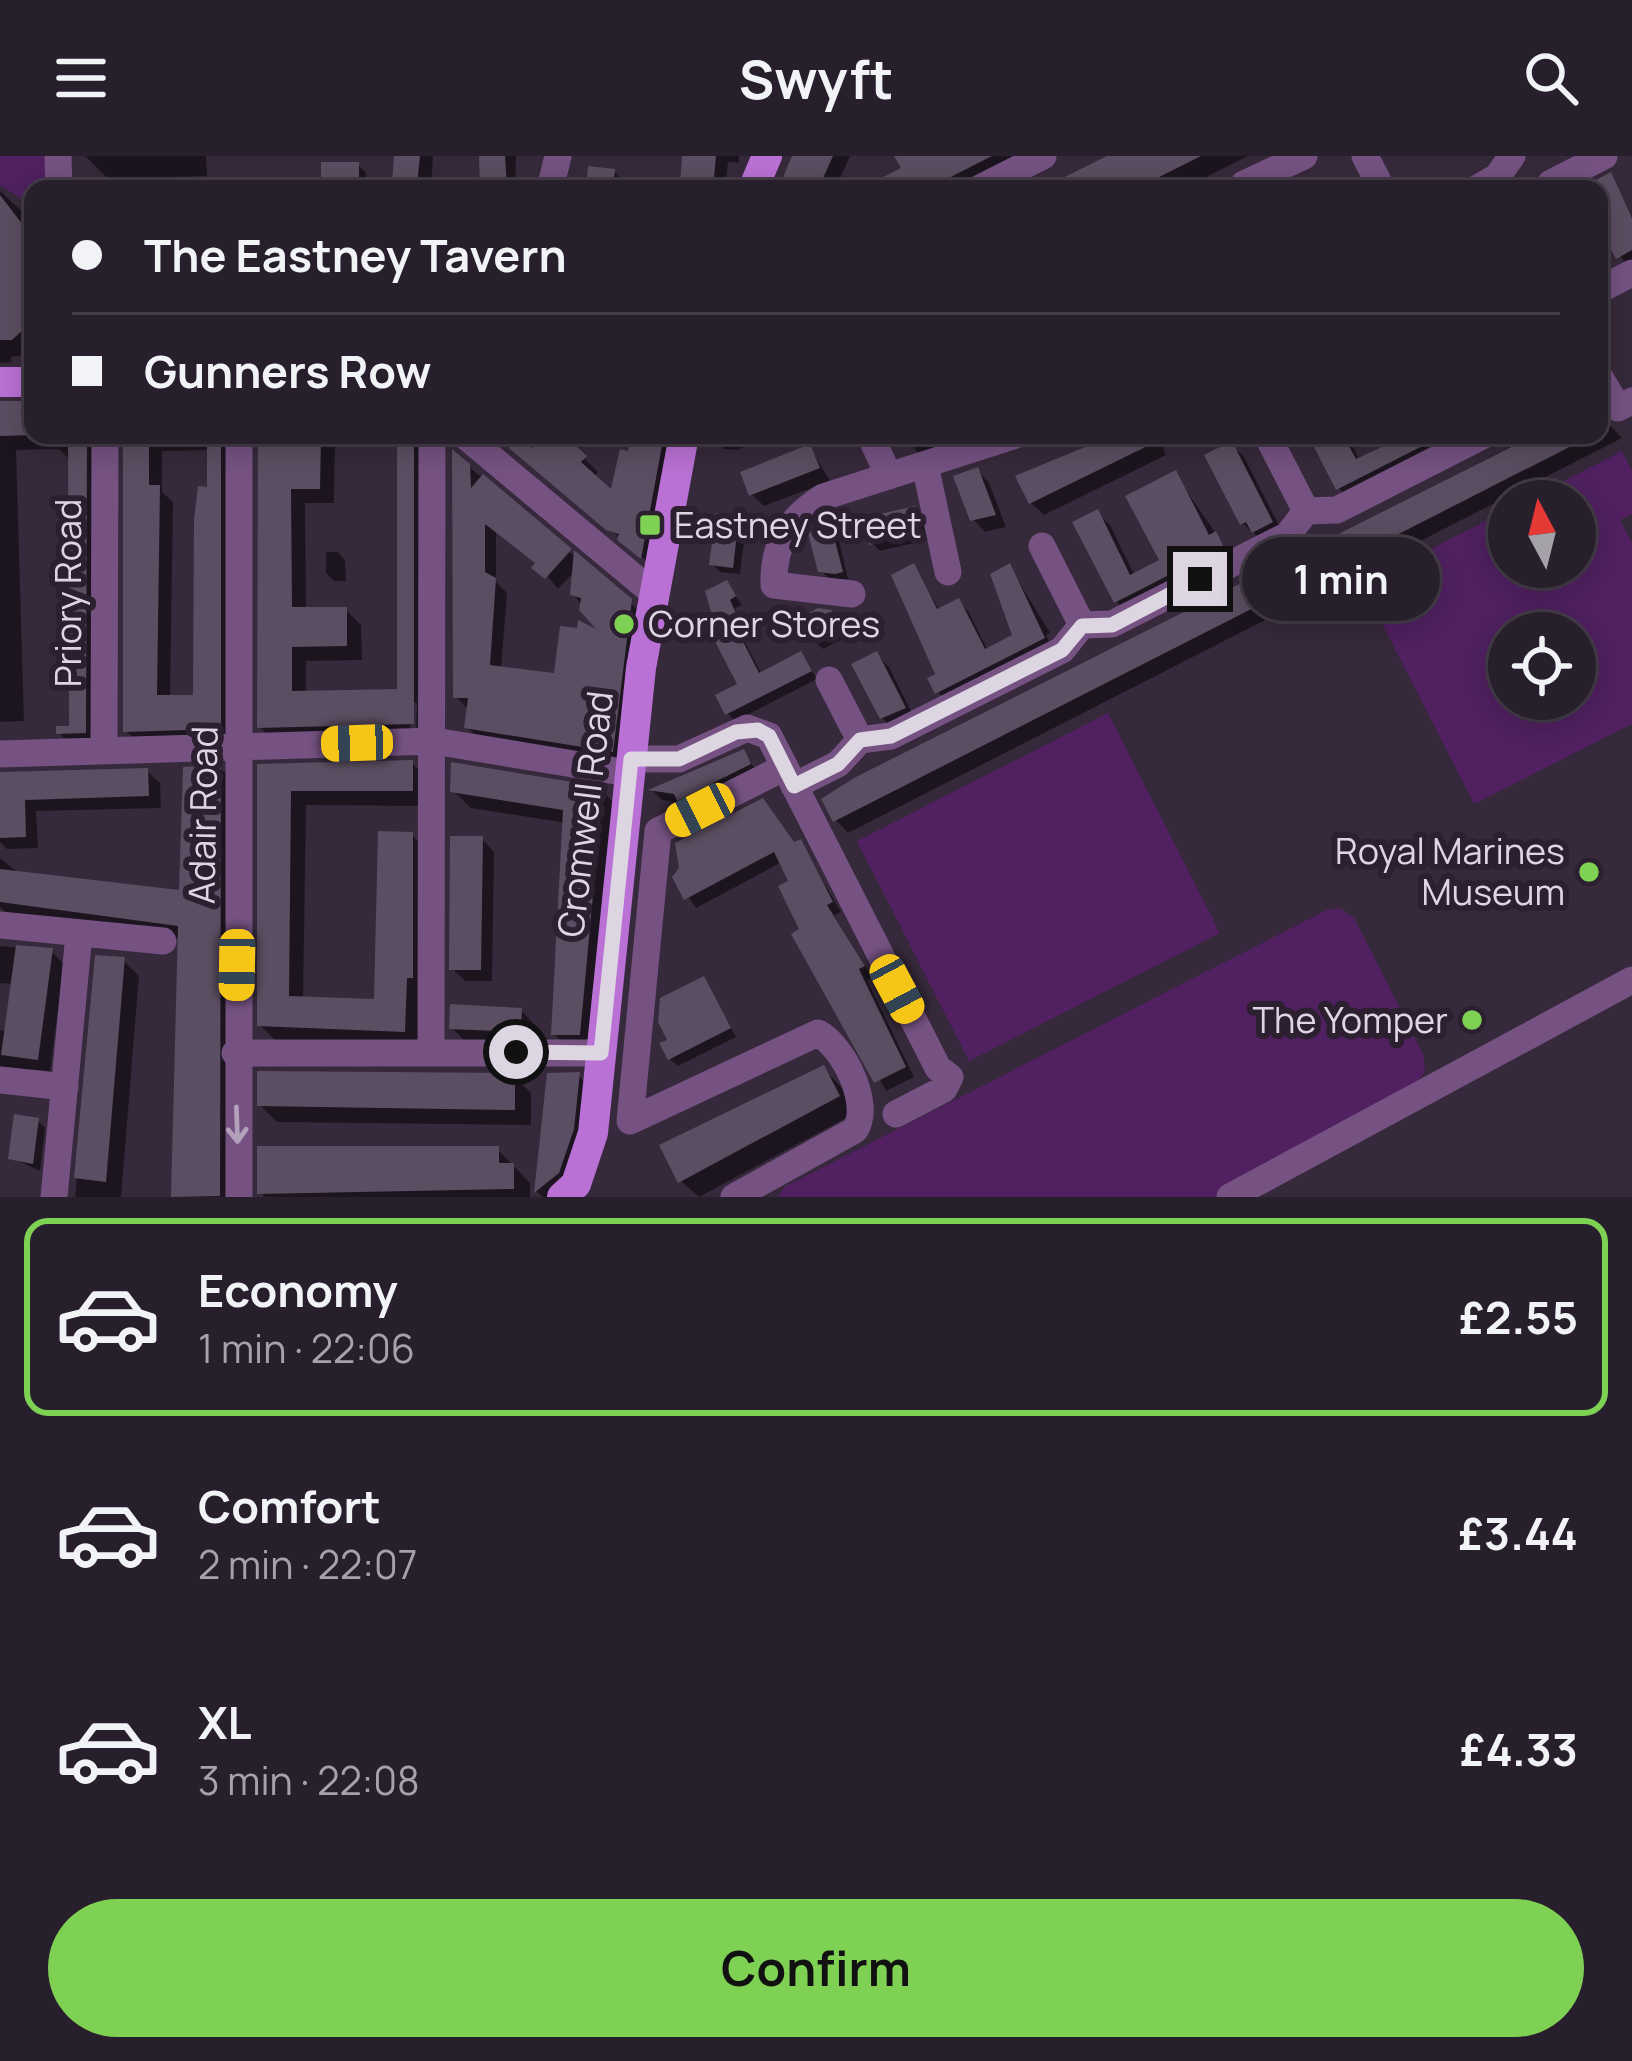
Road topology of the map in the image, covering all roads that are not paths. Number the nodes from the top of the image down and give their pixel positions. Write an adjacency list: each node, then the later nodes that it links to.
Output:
1 (1043, 156): 5 (street)
2 (1304, 156): 6 (street)
3 (1512, 156): 7 (street)
4 (1604, 156): 8 (street)
5 (995, 180)
6 (1253, 180)
7 (1492, 180)
8 (1557, 180)
9 (1608, 391): 10 (street)
10 (1632, 401)
11 (105, 444): 32 (street, Priory Road)
12 (238, 444): 31 (street, Adair Road)
13 (431, 444): 30 (street)
14 (475, 444): 25 (street)
15 (682, 444): 25 (main road, Cromwell Road)
16 (874, 444): 21 (street)
17 (989, 444): 20 (street)
18 (1272, 444): 22 (street)
19 (1466, 444): 22 (street)
20 (925, 465): 21 (street); 24 (street)
21 (889, 476): 26 (street)
22 (1306, 512): 27 (street)
23 (1042, 546): 27 (street)
24 (948, 572)
25 (652, 592): 34 (main road, Cromwell Road)
26 (852, 594)
27 (1082, 626): 29 (street)
28 (829, 680): 29 (street)
29 (860, 740): 35 (street)
30 (434, 741): 31 (street); 34 (street); 40 (street)
31 (242, 746): 32 (street); 41 (street, Adair Road)
32 (104, 750): 33 (street)
33 (0, 754)
34 (630, 766): 35 (street); 42 (main road, Cromwell Road)
35 (790, 777): 45 (street); 46 (street)
36 (0, 925): 37 (street)
37 (79, 934): 38 (street); 44 (street)
38 (163, 940)
39 (1632, 980): 50 (street)
40 (431, 1051): 41 (street); 42 (street)
41 (235, 1053): 48 (street, Adair Road, one-way to 48)
42 (601, 1053): 49 (main road, Cromwell Road)
43 (0, 1080): 44 (street)
44 (64, 1087): 47 (street)
45 (896, 1114)
46 (746, 1194)
47 (54, 1197)
48 (239, 1197)
49 (562, 1197)
50 (1229, 1197)

